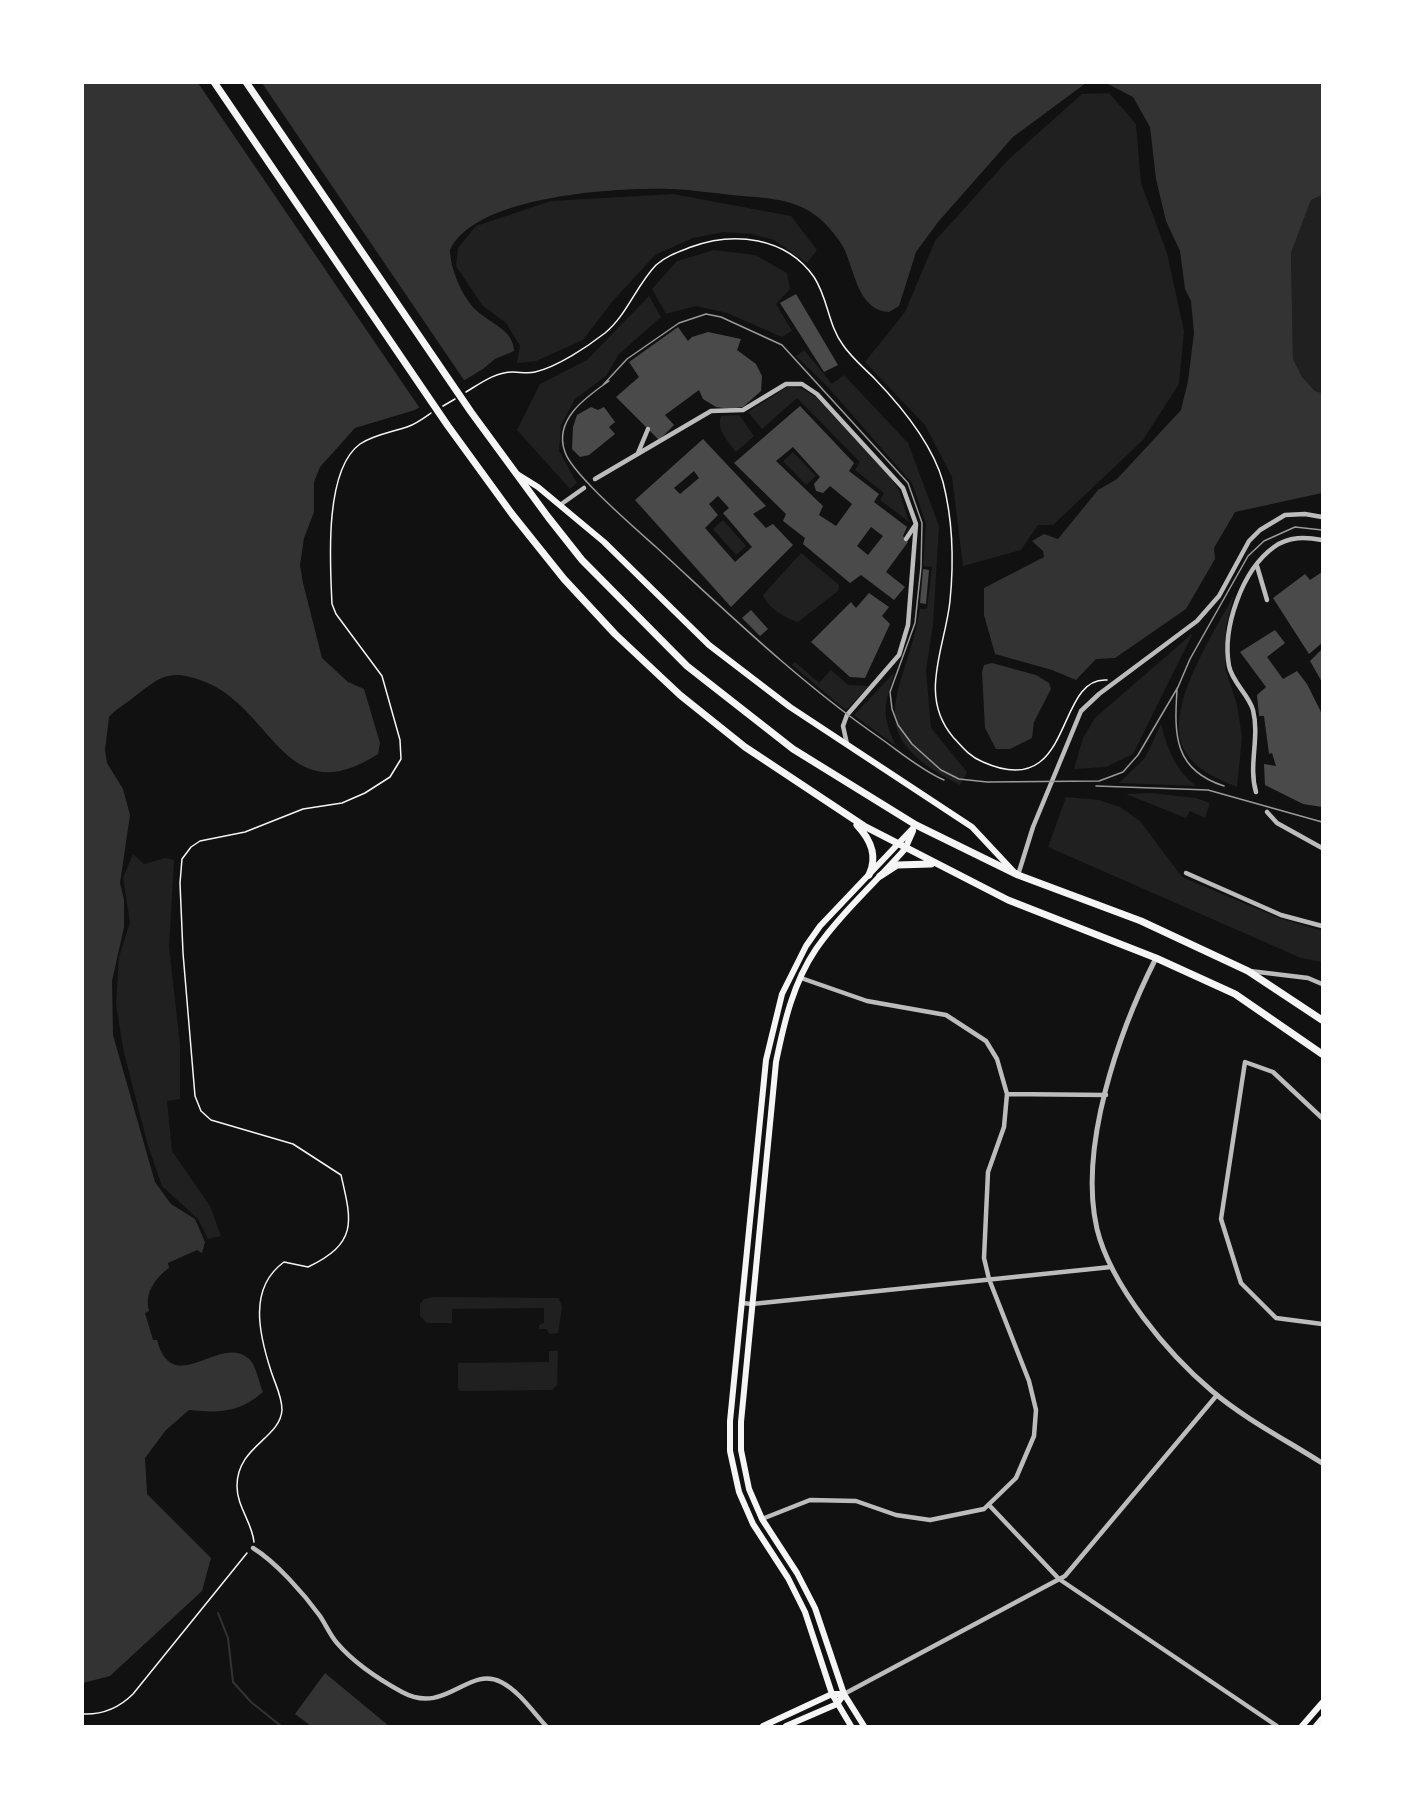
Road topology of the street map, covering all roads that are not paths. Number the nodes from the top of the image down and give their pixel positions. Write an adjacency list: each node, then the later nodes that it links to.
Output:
1 (214, 82): 20 (main road)
2 (246, 82): 5 (main road)
3 (648, 429): 4 (street)
4 (638, 453): 6 (street); 10 (street)
5 (514, 472): 8 (main road); 21 (main road)
6 (595, 479)
7 (584, 488): 8 (street)
8 (560, 505): 17 (main road)
9 (1323, 517): 28 (street)
10 (916, 524): 11 (street); 17 (street)
11 (906, 539)
12 (1323, 540): 13 (street)
13 (1257, 566): 14 (street); 15 (street)
14 (1267, 600)
15 (1254, 723): 16 (street); 18 (street)
16 (1261, 723)
17 (849, 748): 28 (main road)
18 (1256, 792)
19 (1267, 812): 23 (street)
20 (849, 817): 22 (main road); 27 (main road)
21 (916, 825): 22 (main road); 24 (main road); 28 (main road)
22 (898, 844): 24 (main road); 27 (main road)
23 (1323, 848)
24 (905, 849): 25 (main road); 29 (main road)
25 (938, 866): 29 (main road); 31 (main road)
26 (1186, 873): 30 (street)
27 (869, 875): 42 (main road)
28 (1018, 875): 32 (main road)
29 (880, 876): 33 (main road)
30 (1323, 926)
31 (1156, 958): 36 (main road); 38 (street)
32 (1248, 970): 34 (street); 35 (main road)
33 (801, 978): 37 (street); 43 (main road)
34 (1323, 984)
35 (1323, 1020)
36 (1323, 1054)
37 (1007, 1094): 38 (street); 41 (street)
38 (1106, 1095): 40 (street)
39 (1323, 1118): 44 (street)
40 (1111, 1267): 41 (street); 45 (street)
41 (989, 1279): 43 (street); 47 (street)
42 (742, 1303): 43 (street); 51 (main road)
43 (752, 1304): 48 (main road)
44 (1323, 1324)
45 (1217, 1395): 46 (street); 50 (street)
46 (1323, 1463)
47 (988, 1505): 48 (street); 50 (street)
48 (762, 1519): 52 (main road)
49 (253, 1548): 56 (street)
50 (1059, 1579): 52 (street); 61 (street)
51 (832, 1694): 52 (main road); 54 (main road); 57 (main road)
52 (844, 1694): 54 (main road); 60 (main road)
53 (1323, 1703): 62 (main road)
54 (837, 1704): 58 (main road); 59 (main road)
55 (1323, 1719): 63 (main road)
56 (546, 1726)
57 (763, 1726)
58 (786, 1726)
59 (851, 1726)
60 (864, 1726)
61 (1277, 1726)
62 (1302, 1726)
63 (1316, 1726)

